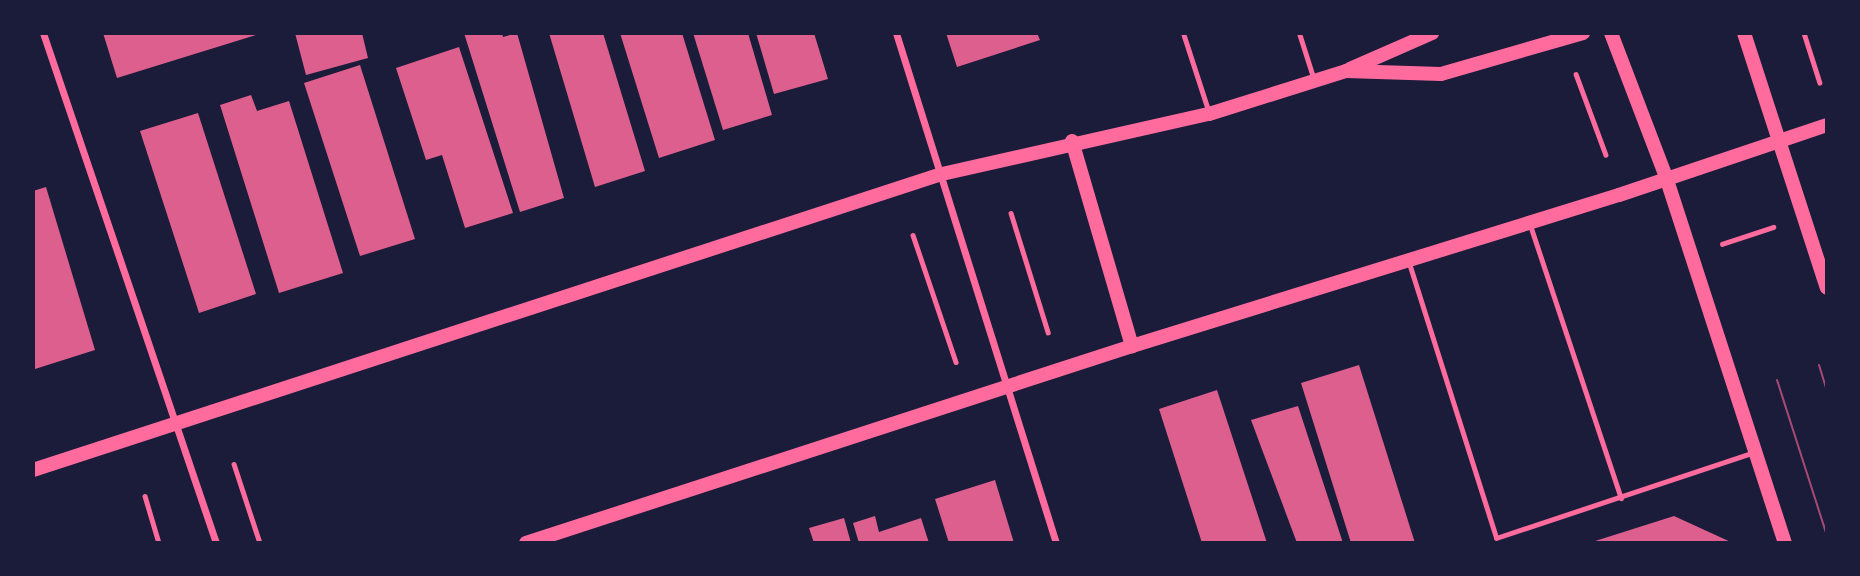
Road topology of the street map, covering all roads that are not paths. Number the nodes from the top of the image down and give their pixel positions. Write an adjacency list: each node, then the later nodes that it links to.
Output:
1 (43, 33): 22 (street)
2 (896, 33): 15 (street)
3 (1183, 33): 11 (lane)
4 (1299, 33): 10 (lane)
5 (1432, 33): 9 (main road)
6 (1583, 33): 9 (main road)
7 (1611, 33): 16 (main road)
8 (1744, 33): 14 (main road)
9 (1346, 71): 10 (main road)
10 (1314, 80): 11 (main road)
11 (1209, 114): 13 (main road)
12 (1827, 125): 14 (main road)
13 (1072, 141): 15 (main road); 20 (main road)
14 (1779, 141): 16 (main road); 19 (main road)
15 (942, 174): 21 (street); 22 (main road)
16 (1667, 177): 17 (main road); 23 (main road)
17 (1529, 222): 18 (main road); 25 (lane)
18 (1408, 260): 20 (main road); 25 (lane)
19 (1827, 288)
20 (1132, 346): 21 (main road)
21 (1004, 389): 27 (main road); 28 (street)
22 (176, 424): 24 (main road); 26 (street)
23 (1756, 452): 25 (lane); 29 (main road)
24 (33, 470)
25 (1621, 499)
26 (216, 543)
27 (526, 543)
28 (1056, 543)
29 (1785, 543)

